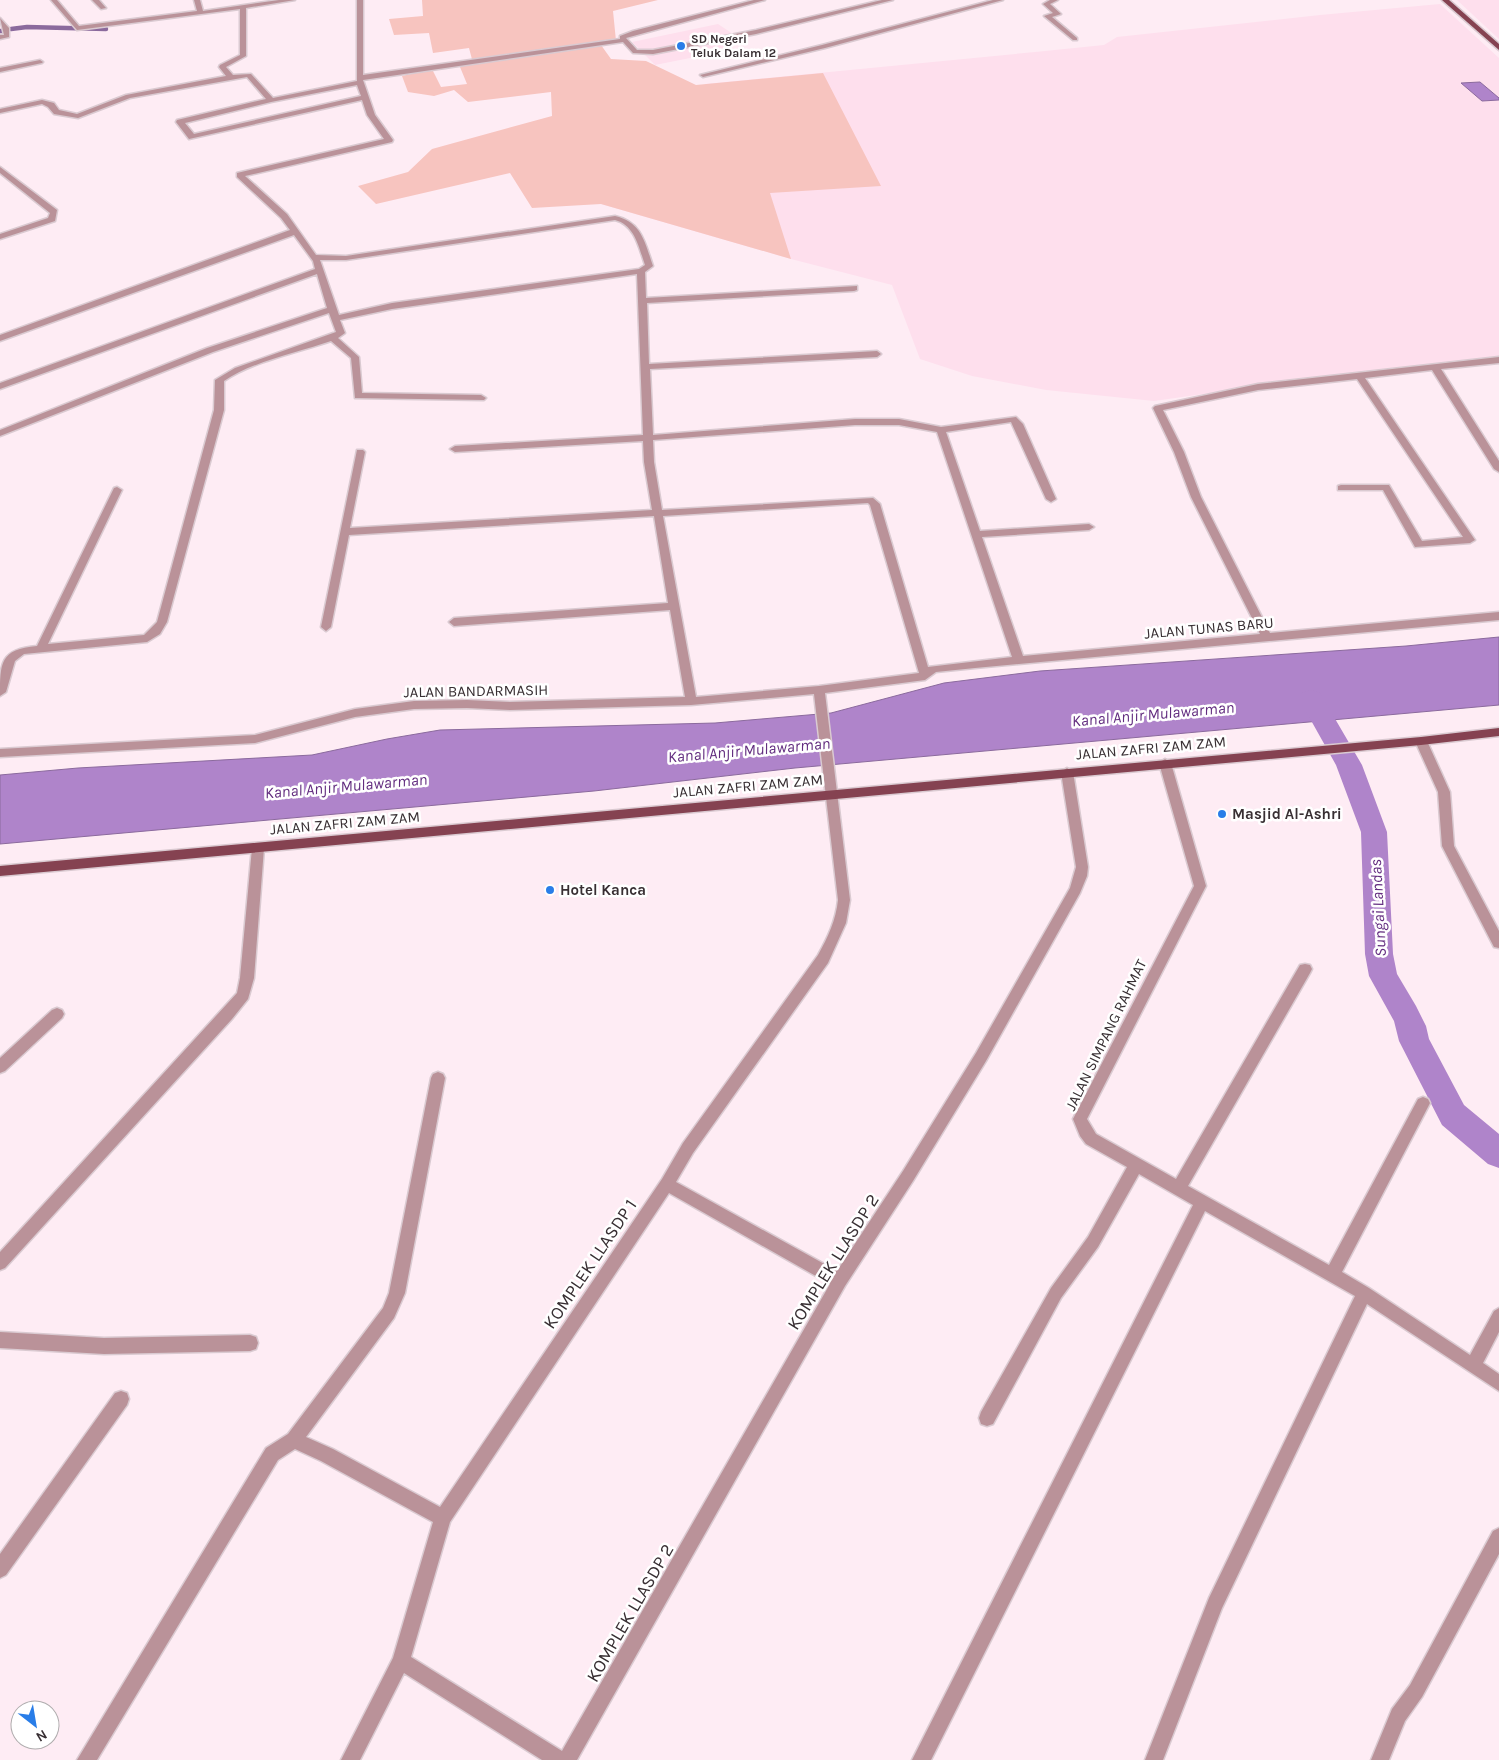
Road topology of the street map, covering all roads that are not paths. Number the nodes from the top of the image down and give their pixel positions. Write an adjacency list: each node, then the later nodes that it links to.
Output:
1 (54, 0): 14 (street)
2 (95, 0): 13 (street)
3 (197, 0): 14 (street)
4 (292, 0): 11 (street)
5 (360, 0): 24 (street)
6 (762, 0): 18 (street)
7 (890, 0): 18 (street)
8 (1000, 0): 22 (street)
9 (1055, 0): 17 (street)
10 (1446, 0): 19 (main road)
11 (256, 2): 12 (street)
12 (243, 7): 14 (street); 23 (street)
13 (103, 8)
14 (201, 13)
15 (0, 20): 16 (street)
16 (0, 37)
17 (1076, 39)
18 (624, 40): 24 (street)
19 (1499, 48)
20 (40, 62): 21 (street)
21 (0, 70)
22 (703, 75)
23 (230, 77): 26 (street); 27 (street)
24 (360, 80): 25 (street); 26 (street)
25 (365, 97): 26 (street); 29 (street)
26 (271, 100)
27 (0, 111)
28 (0, 169): 30 (street)
29 (296, 231): 31 (street); 38 (street)
30 (0, 237)
31 (314, 257): 32 (street); 33 (street)
32 (319, 270): 36 (street); 45 (street)
33 (642, 271): 35 (street); 37 (street)
34 (854, 288): 35 (street)
35 (643, 301): 42 (street)
36 (332, 309): 37 (street); 48 (street)
37 (336, 318): 39 (street)
38 (0, 338)
39 (332, 338): 46 (street); 65 (street)
40 (877, 354): 42 (street)
41 (1499, 360): 43 (street)
42 (645, 367): 49 (street)
43 (1435, 367): 44 (street); 52 (street)
44 (1359, 376): 53 (street); 64 (street)
45 (0, 386)
46 (481, 398)
47 (940, 430): 49 (street); 55 (street); 59 (street)
48 (0, 433)
49 (648, 438): 50 (street); 56 (street)
50 (455, 449)
51 (360, 452): 58 (street)
52 (1499, 469)
53 (1341, 488)
54 (117, 490): 65 (street)
55 (1051, 499)
56 (657, 513): 58 (street); 60 (street); 67 (street)
57 (1089, 527): 59 (street)
58 (344, 532): 63 (street)
59 (977, 534): 66 (street)
60 (673, 606): 62 (street); 70 (street)
61 (1499, 616): 64 (street, JALAN TUNAS BARU)
62 (454, 622)
63 (326, 627)
64 (1267, 638): 66 (street, JALAN TUNAS BARU)
65 (41, 648): 69 (street)
66 (1019, 661): 67 (street, JALAN TUNAS BARU)
67 (924, 676): 68 (street, JALAN BANDARMASIH)
68 (819, 690): 70 (street, JALAN BANDARMASIH); 76 (street, KOMPLEK LLASDP 1)
69 (0, 692)
70 (691, 701): 73 (street, JALAN BANDARMASIH)
71 (1499, 732): 72 (main road, JALAN ZAFRI ZAM ZAM)
72 (1421, 741): 74 (main road, JALAN ZAFRI ZAM ZAM); 79 (street)
73 (0, 753)
74 (1165, 763): 75 (main road, JALAN ZAFRI ZAM ZAM); 85 (street, JALAN SIMPANG RAHMAT)
75 (1067, 772): 76 (main road, JALAN ZAFRI ZAM ZAM); 91 (street, KOMPLEK LLASDP 2)
76 (832, 794): 77 (main road, JALAN ZAFRI ZAM ZAM); 86 (street, KOMPLEK LLASDP 1)
77 (258, 848): 78 (main road, JALAN ZAFRI ZAM ZAM); 89 (street)
78 (0, 871)
79 (1499, 943)
80 (1305, 969): 87 (street)
81 (57, 1014): 82 (street)
82 (0, 1067)
83 (438, 1078): 100 (street)
84 (1423, 1103): 90 (street)
85 (1136, 1165): 87 (street, JALAN SIMPANG RAHMAT); 99 (street)
86 (667, 1184): 91 (street); 101 (street, KOMPLEK LLASDP 1)
87 (1178, 1188): 88 (street, JALAN SIMPANG RAHMAT)
88 (1203, 1201): 90 (street, JALAN SIMPANG RAHMAT); 109 (street)
89 (0, 1263)
90 (1332, 1275): 92 (street, JALAN SIMPANG RAHMAT)
91 (840, 1281): 108 (street, KOMPLEK LLASDP 2)
92 (1364, 1293): 96 (street, JALAN SIMPANG RAHMAT); 110 (street)
93 (1499, 1316): 96 (street)
94 (0, 1340): 95 (street)
95 (250, 1343)
96 (1473, 1366): 97 (street, JALAN SIMPANG RAHMAT)
97 (1499, 1383)
98 (121, 1399): 103 (street)
99 (987, 1418)
100 (294, 1440): 101 (street); 105 (street)
101 (443, 1518): 104 (street, KOMPLEK LLASDP 1)
102 (1499, 1537): 111 (street)
103 (0, 1569)
104 (401, 1661): 106 (street, KOMPLEK LLASDP 1); 107 (street)
105 (86, 1760)
106 (350, 1760)
107 (559, 1760)
108 (567, 1760)
109 (921, 1760)
110 (1154, 1760)
111 (1380, 1760)

